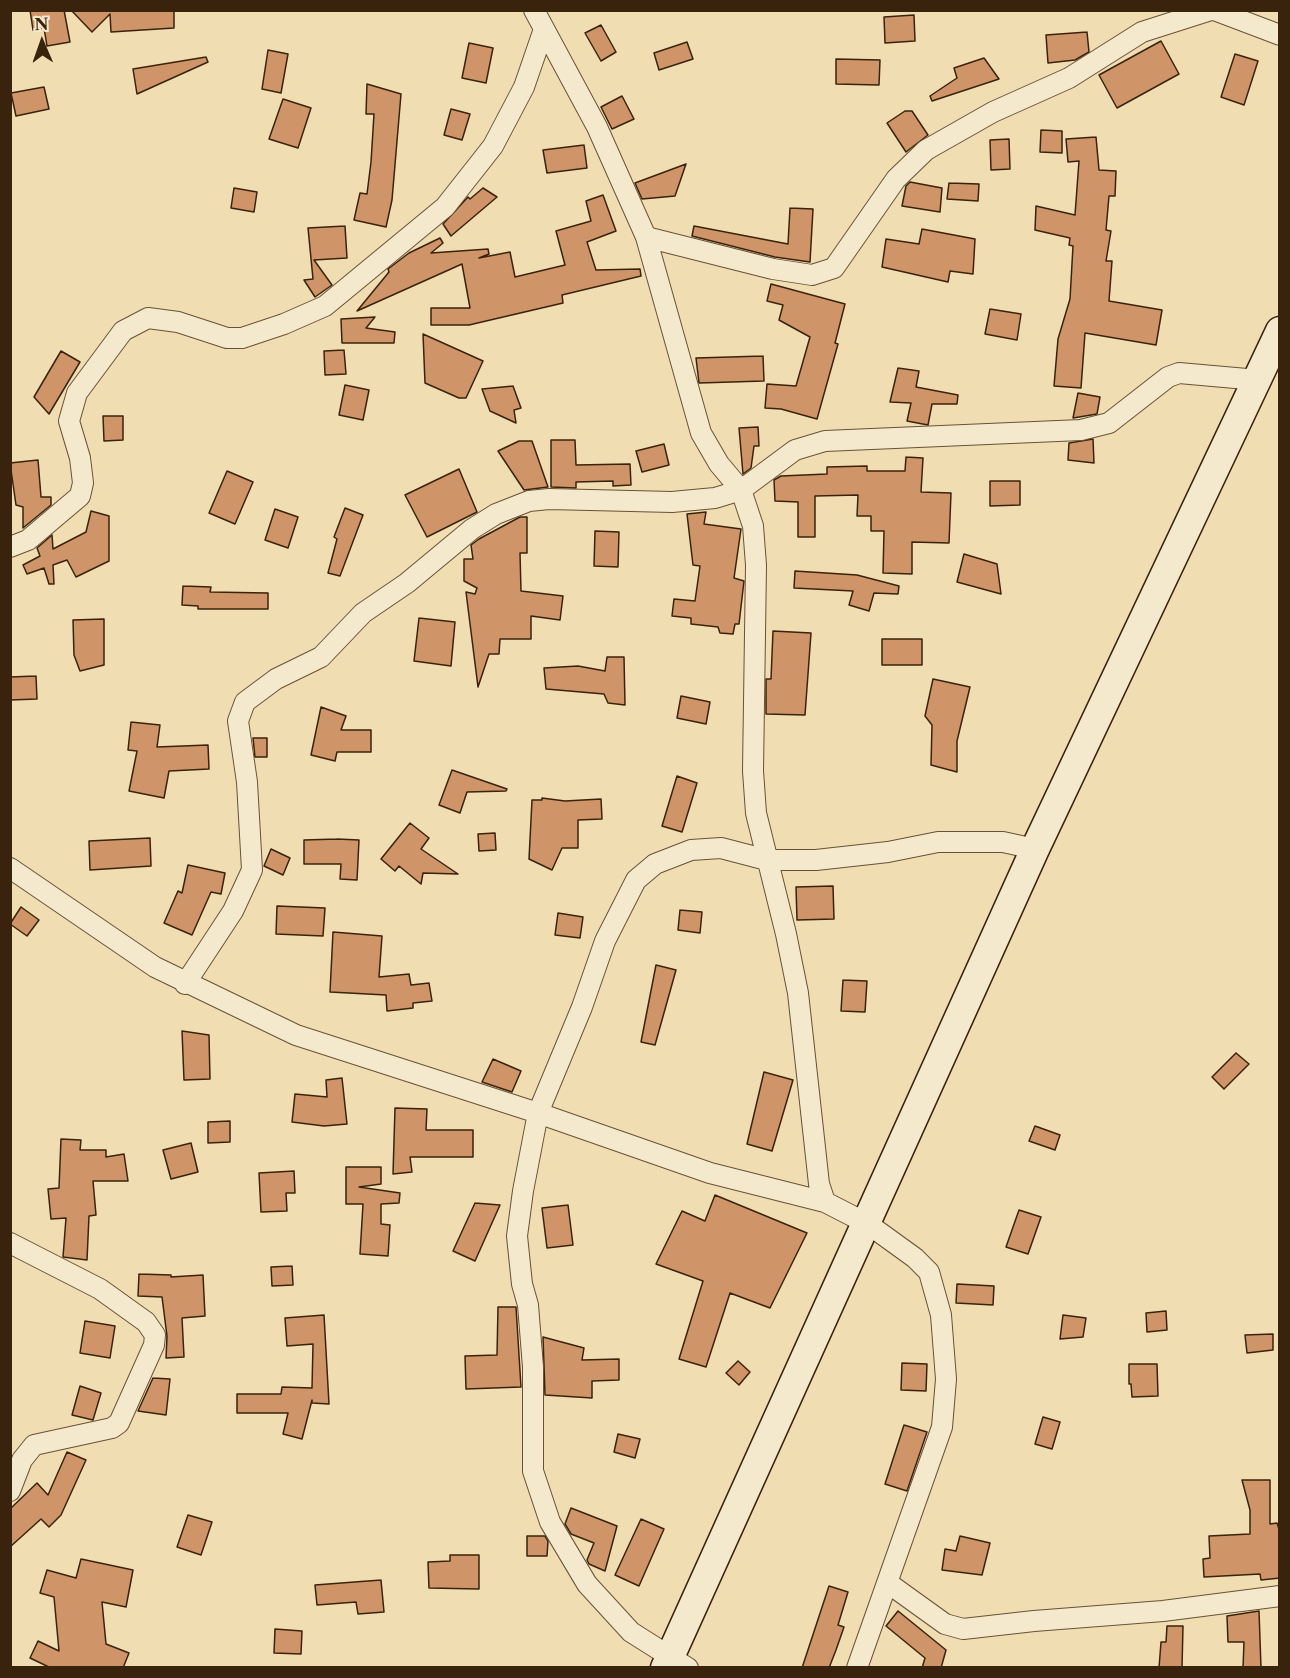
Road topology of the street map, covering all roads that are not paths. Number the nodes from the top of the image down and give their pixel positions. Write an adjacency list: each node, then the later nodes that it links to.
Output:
1 (534, 10): 3 (street)
2 (1212, 10): 4 (street); 5 (street)
3 (544, 29): 5 (street); 9 (street)
4 (1280, 35)
5 (646, 237): 8 (street)
6 (1280, 331): 7 (main road)
7 (1258, 380): 8 (street); 10 (main road)
8 (741, 489): 11 (street); 13 (street)
9 (10, 547)
10 (1035, 849): 11 (street); 16 (main road)
11 (767, 860): 14 (street); 15 (street)
12 (10, 868): 13 (street)
13 (185, 984): 14 (street)
14 (538, 1113): 15 (street); 21 (street)
15 (825, 1202): 16 (street)
16 (868, 1224): 19 (street); 21 (main road)
17 (10, 1243): 18 (street)
18 (10, 1491)
19 (888, 1583): 20 (street); 22 (street)
20 (1280, 1596)
21 (674, 1664)
22 (857, 1668)

